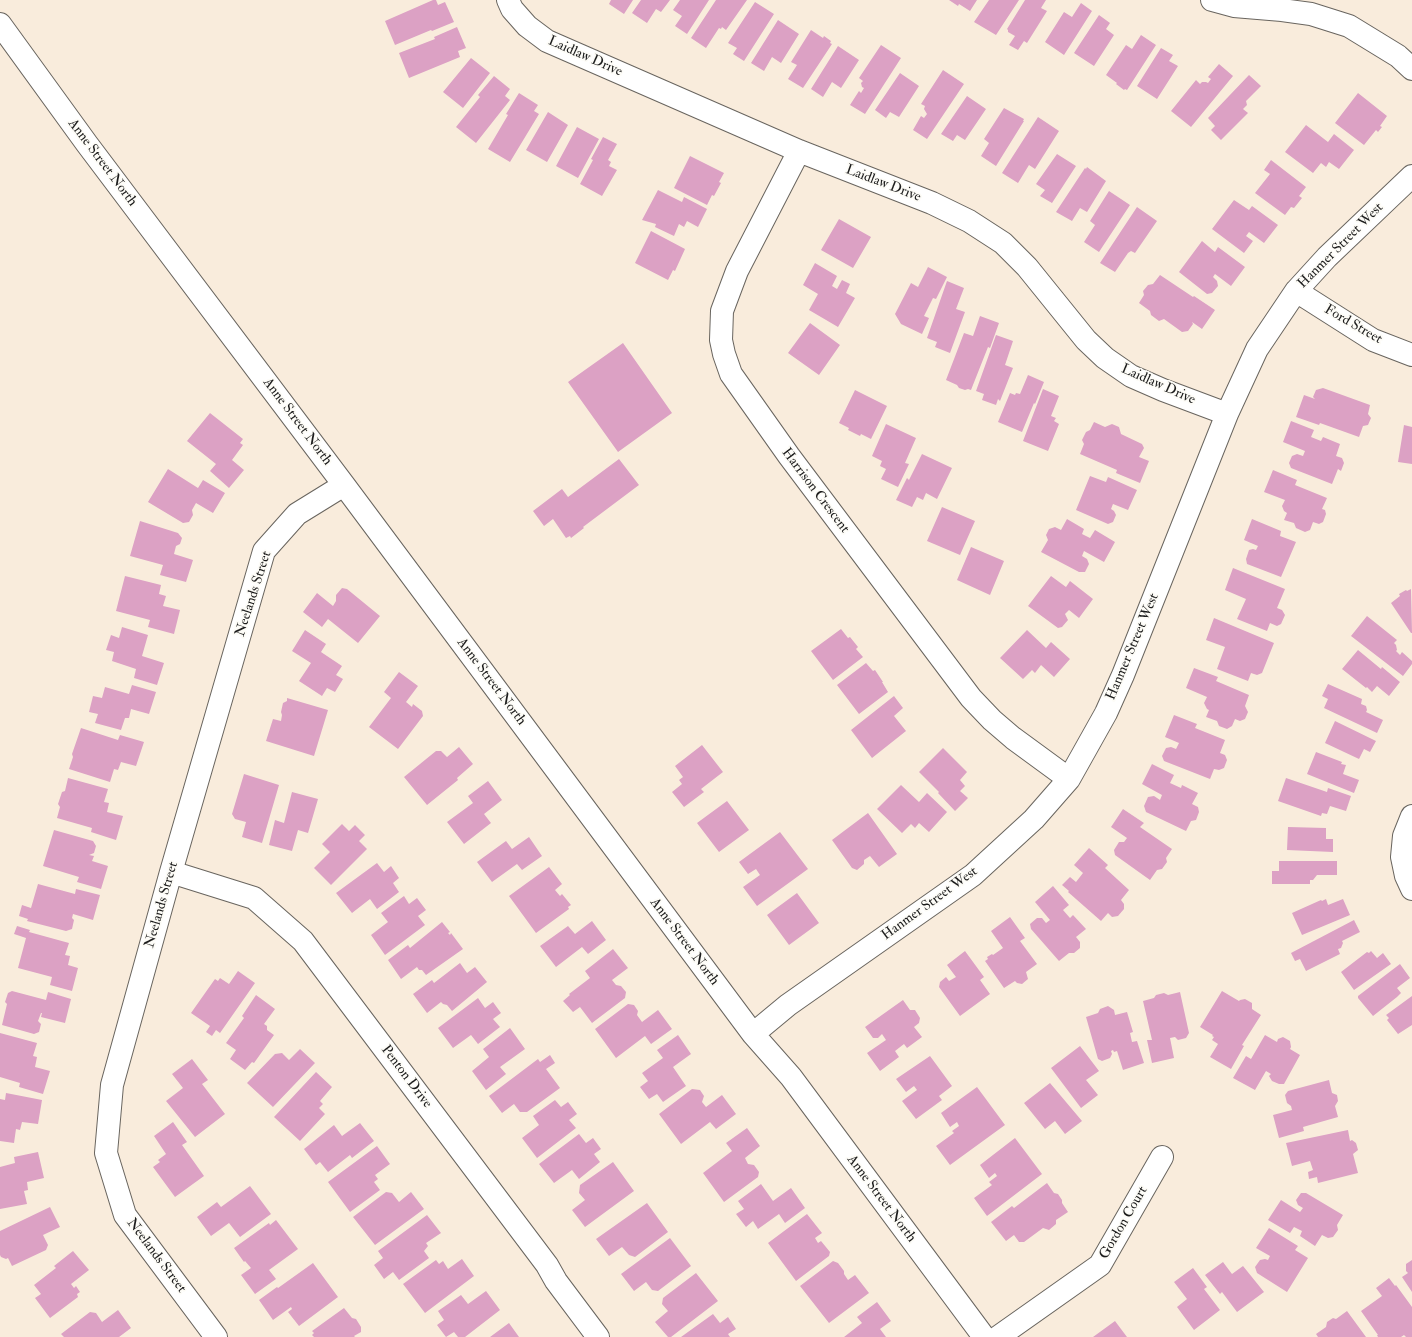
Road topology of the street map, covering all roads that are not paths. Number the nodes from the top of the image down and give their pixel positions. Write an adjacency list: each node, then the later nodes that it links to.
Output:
1 (508, 0): 5 (street, Laidlaw Drive)
2 (1212, 0): 4 (street)
3 (0, 24): 10 (street, Anne Street North)
4 (1412, 69)
5 (799, 150): 9 (street, Laidlaw Drive); 11 (street, Harrison Crescent)
6 (1412, 176): 7 (street, Hanmer Street West)
7 (1296, 291): 8 (street, Ford Street); 9 (street, Hanmer Street West)
8 (1412, 355)
9 (1227, 414): 11 (street, Hanmer Street West)
10 (344, 485): 13 (street, Neelands Street); 15 (street, Anne Street North)
11 (1069, 779): 15 (street, Hanmer Street West)
12 (1412, 816): 14 (street)
13 (171, 872): 17 (street, Neelands Street); 18 (street, Penton Drive)
14 (1412, 889)
15 (753, 1034): 19 (street, Anne Street North)
16 (1162, 1157): 20 (street, Gordon Court)
17 (216, 1337)
18 (598, 1337)
19 (984, 1337)
20 (998, 1337)

